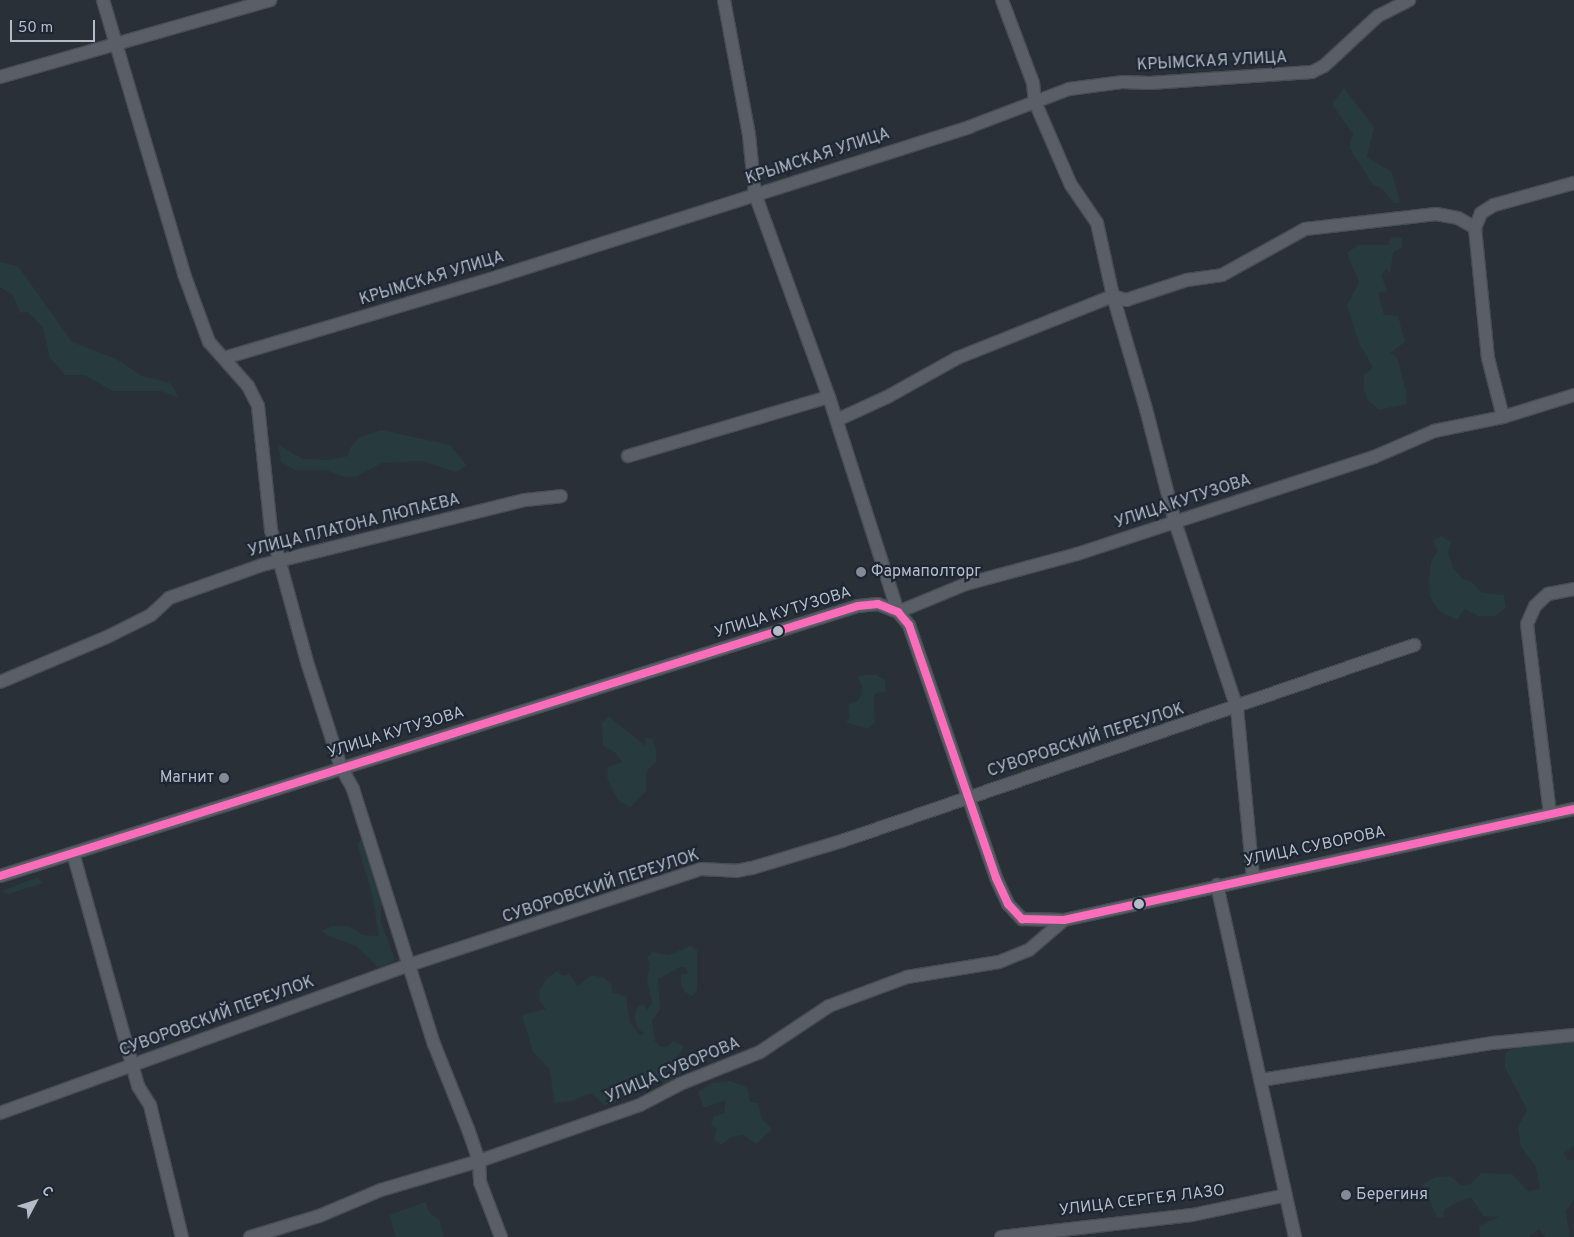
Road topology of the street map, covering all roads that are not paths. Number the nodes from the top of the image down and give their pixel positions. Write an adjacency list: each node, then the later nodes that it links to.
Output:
1 (102, 0): 6 (street)
2 (270, 0): 6 (street)
3 (724, 0): 10 (street)
4 (1002, 0): 8 (street)
5 (1409, 0): 8 (street, КРЫМСКАЯ УЛИЦА)
6 (117, 44): 7 (street); 13 (street)
7 (0, 77)
8 (1035, 102): 10 (street, КРЫМСКАЯ УЛИЦА); 12 (street)
9 (1574, 183): 11 (street)
10 (755, 194): 13 (street, КРЫМСКАЯ УЛИЦА); 15 (street)
11 (1476, 228): 12 (street); 16 (street)
12 (1112, 296): 17 (street); 20 (street)
13 (224, 358): 21 (street)
14 (1574, 395): 16 (street, УЛИЦА КУТУЗОВА)
15 (829, 397): 17 (street); 18 (street)
16 (1503, 417): 20 (street, УЛИЦА КУТУЗОВА)
17 (837, 420): 23 (street)
18 (628, 456)
19 (561, 496): 21 (street, УЛИЦА ПЛАТОНА ЛЮПАЕВА)
20 (1175, 522): 23 (street, УЛИЦА КУТУЗОВА); 26 (street)
21 (279, 562): 25 (street, УЛИЦА ПЛАТОНА ЛЮПАЕВА); 27 (street)
22 (1574, 589): 30 (street)
23 (898, 612): 27 (street, УЛИЦА КУТУЗОВА); 28 (street)
24 (1414, 645): 26 (street, СУВОРОВСКИЙ ПЕРЕУЛОК)
25 (0, 682)
26 (1237, 708): 28 (street, СУВОРОВСКИЙ ПЕРЕУЛОК); 33 (street)
27 (341, 767): 31 (street, УЛИЦА КУТУЗОВА); 36 (street)
28 (970, 799): 35 (street, УЛИЦА СУВОРОВА); 36 (street, СУВОРОВСКИЙ ПЕРЕУЛОК)
29 (1574, 809): 30 (street, УЛИЦА СУВОРОВА)
30 (1550, 814): 33 (street, УЛИЦА СУВОРОВА)
31 (73, 853): 32 (street, УЛИЦА КУТУЗОВА); 38 (street)
32 (0, 876)
33 (1253, 877): 34 (street, УЛИЦА СУВОРОВА)
34 (1217, 886): 35 (street, УЛИЦА СУВОРОВА); 39 (street)
35 (1064, 920): 41 (street, УЛИЦА СУВОРОВА)
36 (409, 965): 38 (street, СУВОРОВСКИЙ ПЕРЕУЛОК); 41 (street)
37 (1574, 1035): 39 (street)
38 (133, 1065): 40 (street, СУВОРОВСКИЙ ПЕРЕУЛОК); 43 (street)
39 (1261, 1080): 42 (street)
40 (0, 1112)
41 (479, 1162): 44 (street, УЛИЦА СУВОРОВА); 45 (street)
42 (1286, 1195): 46 (street, УЛИЦА СЕРГЕЯ ЛАЗО); 47 (street)
43 (182, 1237)
44 (250, 1237)
45 (501, 1237)
46 (1001, 1237)
47 (1295, 1237)

